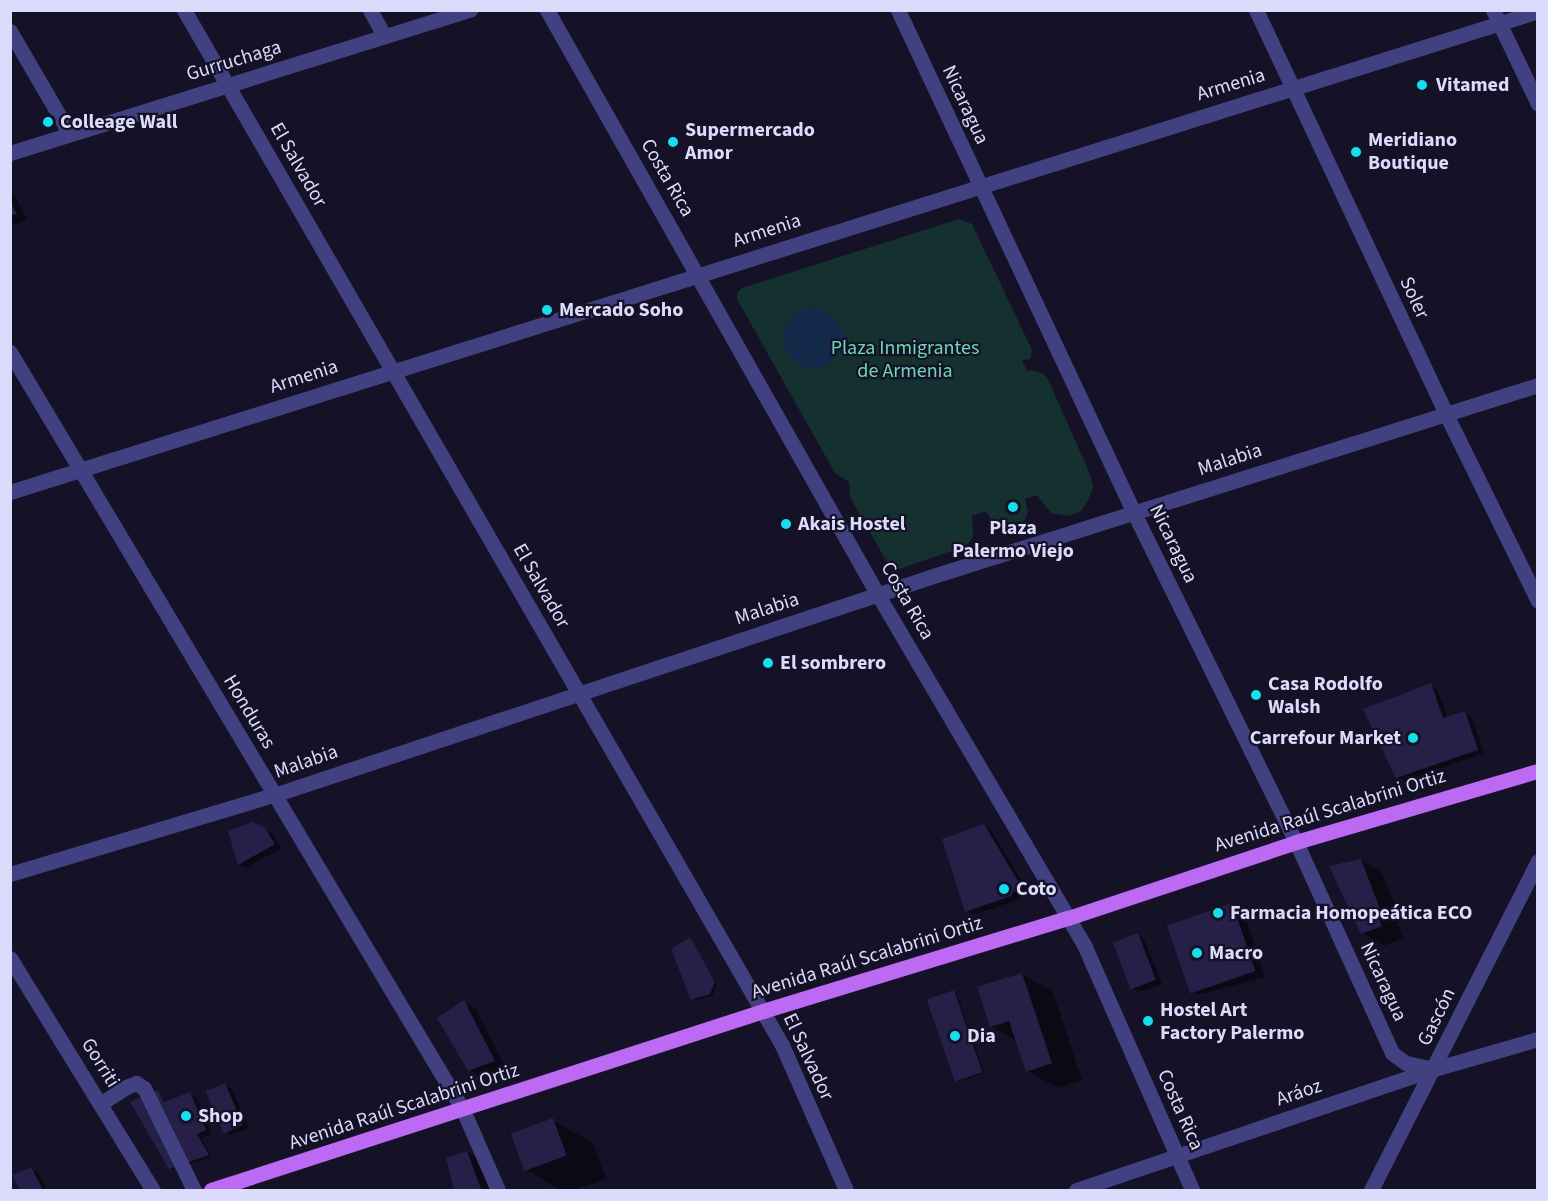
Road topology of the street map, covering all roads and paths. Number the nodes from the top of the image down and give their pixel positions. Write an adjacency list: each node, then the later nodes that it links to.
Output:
1 (184, 10): 11 (street, El Salvador)
2 (370, 10): 10 (street)
3 (470, 10): 10 (street, Gurruchaga)
4 (547, 10): 17 (street, Costa Rica)
5 (898, 10): 16 (street, Nicaragua)
6 (1256, 10): 12 (street, Soler)
7 (1538, 11): 8 (street, Armenia)
8 (1496, 16): 12 (street, Armenia); 13 (street)
9 (10, 31): 14 (street)
10 (384, 35): 11 (street, Gurruchaga)
11 (227, 85): 14 (street, Gurruchaga); 19 (street, El Salvador)
12 (1292, 88): 16 (street, Armenia); 21 (street, Soler)
13 (1538, 104)
14 (70, 134): 15 (street, Gurruchaga)
15 (10, 153)
16 (980, 185): 17 (street, Armenia); 24 (street, Nicaragua)
17 (699, 275): 19 (street, Armenia); 25 (street, Costa Rica)
18 (10, 352): 22 (street, Honduras)
19 (392, 371): 22 (street, Armenia); 27 (street, El Salvador)
20 (1538, 385): 21 (street, Malabia)
21 (1446, 414): 24 (street, Malabia); 26 (street, Soler)
22 (81, 469): 23 (street, Armenia); 29 (street, Honduras)
23 (10, 492)
24 (1134, 513): 25 (street, Malabia); 30 (street, Nicaragua)
25 (879, 595): 27 (street, Malabia); 33 (street, Costa Rica)
26 (1538, 601)
27 (579, 692): 29 (street, Malabia); 35 (street, El Salvador)
28 (1538, 771): 30 (main road, Avenida Raúl Scalabrini Ortiz)
29 (274, 795): 32 (street, Malabia); 39 (street, Honduras)
30 (1296, 842): 33 (main road, Avenida Raúl Scalabrini Ortiz); 37 (street, Nicaragua)
31 (1538, 861): 37 (street, Gascón)
32 (10, 874)
33 (1068, 918): 35 (main road, Avenida Raúl Scalabrini Ortiz); 40 (street, Costa Rica)
34 (10, 958): 38 (street, Gorriti)
35 (763, 1011): 39 (main road, Avenida Raúl Scalabrini Ortiz); 45 (street, El Salvador)
36 (1538, 1039): 37 (street, Aráoz)
37 (1434, 1070): 40 (street, Aráoz); 48 (street, Gascón)
38 (100, 1104): 41 (street, Gorriti); 42 (street)
39 (463, 1110): 43 (main road, Avenida Raúl Scalabrini Ortiz); 44 (street, Honduras)
40 (1177, 1156): 46 (street, Aráoz); 47 (street, Costa Rica)
41 (153, 1191)
42 (194, 1191)
43 (211, 1191)
44 (498, 1191)
45 (846, 1191)
46 (1076, 1191)
47 (1192, 1191)
48 (1371, 1191)

